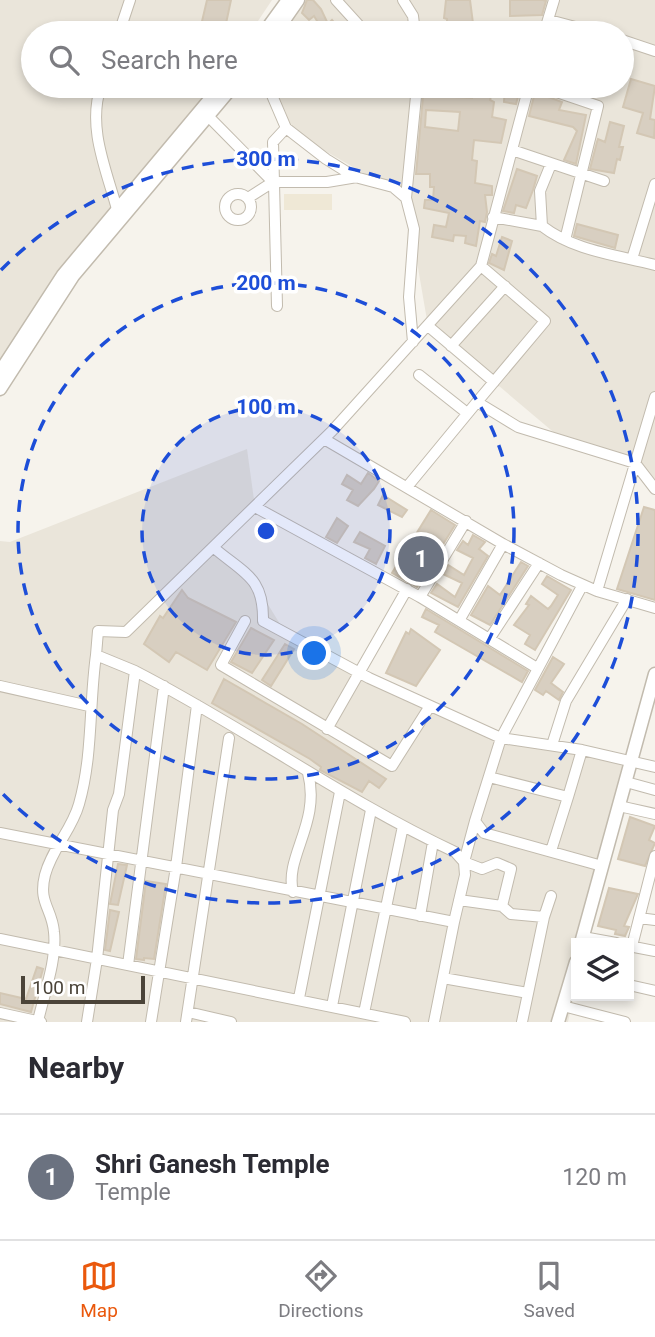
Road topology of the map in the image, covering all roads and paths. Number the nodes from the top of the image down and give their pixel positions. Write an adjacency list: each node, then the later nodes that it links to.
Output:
1 (130, 0): 8 (street)
2 (288, 0): 9 (street)
3 (298, 0): 10 (street)
4 (336, 0): 11 (street)
5 (403, 0): 12 (street)
6 (554, 0): 7 (street)
7 (548, 20): 13 (street)
8 (123, 21)
9 (273, 21)
10 (283, 21)
11 (355, 21)
12 (414, 21)
13 (552, 21)
14 (634, 44): 15 (street)
15 (655, 51)
16 (98, 98): 34 (street)
17 (211, 98): 34 (street)
18 (223, 98): 23 (street)
19 (273, 98): 24 (street)
20 (416, 98): 33 (street)
21 (526, 98): 25 (street)
22 (574, 98): 27 (street)
23 (208, 116): 30 (street); 49 (street)
24 (286, 128): 28 (street); 30 (street)
25 (512, 150): 26 (street); 35 (street)
26 (551, 164): 27 (street); 36 (street)
27 (582, 173): 29 (street); 37 (street)
28 (357, 177): 30 (street); 33 (street)
29 (604, 181)
30 (273, 182): 32 (street); 42 (street)
31 (655, 184): 38 (street)
32 (248, 198)
33 (406, 198): 44 (street)
34 (117, 209): 46 (street)
35 (493, 217): 36 (street); 40 (street)
36 (542, 226): 37 (street)
37 (565, 240): 38 (street)
38 (632, 259): 39 (street)
39 (655, 265)
40 (481, 266): 41 (street); 43 (street)
41 (505, 286): 45 (street); 48 (street)
42 (277, 306)
43 (428, 327): 44 (street); 45 (street)
44 (413, 342): 53 (street)
45 (451, 346): 48 (street)
46 (0, 372)
47 (419, 375): 52 (street)
48 (494, 382): 51 (street)
49 (0, 389)
50 (655, 397): 54 (street)
51 (477, 402): 52 (street); 54 (street)
52 (467, 413): 55 (street)
53 (324, 439): 55 (street); 57 (street)
54 (635, 463): 56 (street); 64 (street)
55 (407, 487): 58 (street)
56 (655, 488)
57 (255, 507): 60 (street); 63 (street)
58 (466, 521): 59 (street); 65 (street)
59 (503, 544): 61 (street); 68 (street)
60 (214, 548): 71 (street); 74 (street)
61 (539, 563): 62 (street); 70 (street)
62 (582, 586): 64 (street); 72 (street)
63 (407, 589): 65 (street); 74 (street)
64 (597, 591): 66 (street)
65 (420, 597): 68 (street)
66 (627, 599): 67 (street); 84 (street)
67 (655, 608)
68 (460, 619): 70 (street)
69 (245, 621): 81 (street)
70 (490, 638): 72 (street)
71 (96, 655): 73 (street); 79 (street)
72 (537, 668): 83 (street)
73 (135, 671): 77 (street); 103 (street)
74 (357, 672): 80 (street); 81 (street)
75 (655, 674): 86 (street)
76 (0, 686): 79 (street)
77 (164, 686): 78 (street); 105 (street)
78 (197, 705): 88 (street); 108 (street)
79 (89, 706): 101 (street)
80 (430, 706): 81 (street); 83 (street)
81 (327, 729)
82 (229, 738): 109 (street)
83 (501, 738): 84 (street); 89 (street)
84 (552, 745): 85 (street)
85 (582, 750): 86 (street); 93 (street)
86 (631, 763): 87 (street); 90 (street)
87 (655, 767)
88 (308, 773): 92 (street); 110 (street)
89 (489, 776): 93 (street); 97 (street)
90 (625, 782): 91 (street); 94 (street)
91 (655, 790)
92 (340, 792): 95 (street); 111 (street)
93 (568, 797): 102 (street)
94 (619, 806): 96 (street); 107 (street)
95 (372, 810): 98 (street); 114 (street)
96 (655, 814)
97 (475, 821): 102 (street); 106 (street)
98 (403, 826): 100 (street); 116 (street)
99 (0, 833): 101 (street)
100 (433, 842): 106 (street); 117 (street)
101 (57, 844): 103 (street); 126 (street)
102 (551, 850): 107 (street)
103 (109, 854): 105 (street); 128 (street)
104 (655, 856): 119 (street)
105 (142, 860): 108 (street); 129 (street)
106 (464, 862): 113 (street); 115 (street)
107 (602, 866): 122 (street)
108 (176, 867): 109 (street); 130 (street)
109 (209, 874): 110 (street); 131 (street)
110 (293, 892): 111 (street)
111 (319, 896): 114 (street); 137 (street)
112 (551, 896): 118 (street)
113 (459, 900): 115 (street); 121 (street)
114 (354, 903): 116 (street); 138 (street)
115 (502, 906): 118 (street)
116 (386, 909): 117 (street); 141 (street)
117 (420, 916): 121 (street)
118 (544, 917): 136 (street)
119 (639, 918): 120 (street); 123 (street)
120 (655, 920)
121 (454, 922): 132 (street)
122 (583, 938)
123 (633, 938)
124 (0, 939): 126 (street)
125 (634, 947): 127 (street)
126 (53, 948): 128 (street); 146 (street)
127 (655, 951)
128 (97, 959): 129 (street); 147 (street)
129 (128, 965): 130 (street)
130 (160, 971): 131 (street); 148 (street)
131 (194, 977): 137 (street); 142 (street)
132 (443, 978): 136 (street); 149 (street)
133 (571, 982): 139 (street)
134 (634, 986): 135 (street)
135 (655, 991)
136 (528, 993): 150 (street)
137 (299, 998): 138 (street)
138 (332, 1006): 141 (street)
139 (563, 1006): 143 (street); 151 (street)
140 (0, 1013): 146 (street)
141 (365, 1013): 145 (street)
142 (187, 1017): 144 (street)
143 (607, 1020): 152 (street)
144 (224, 1021)
145 (398, 1021)
146 (39, 1022)
147 (87, 1022)
148 (151, 1022)
149 (434, 1022)
150 (522, 1022)
151 (558, 1022)
152 (625, 1022)

